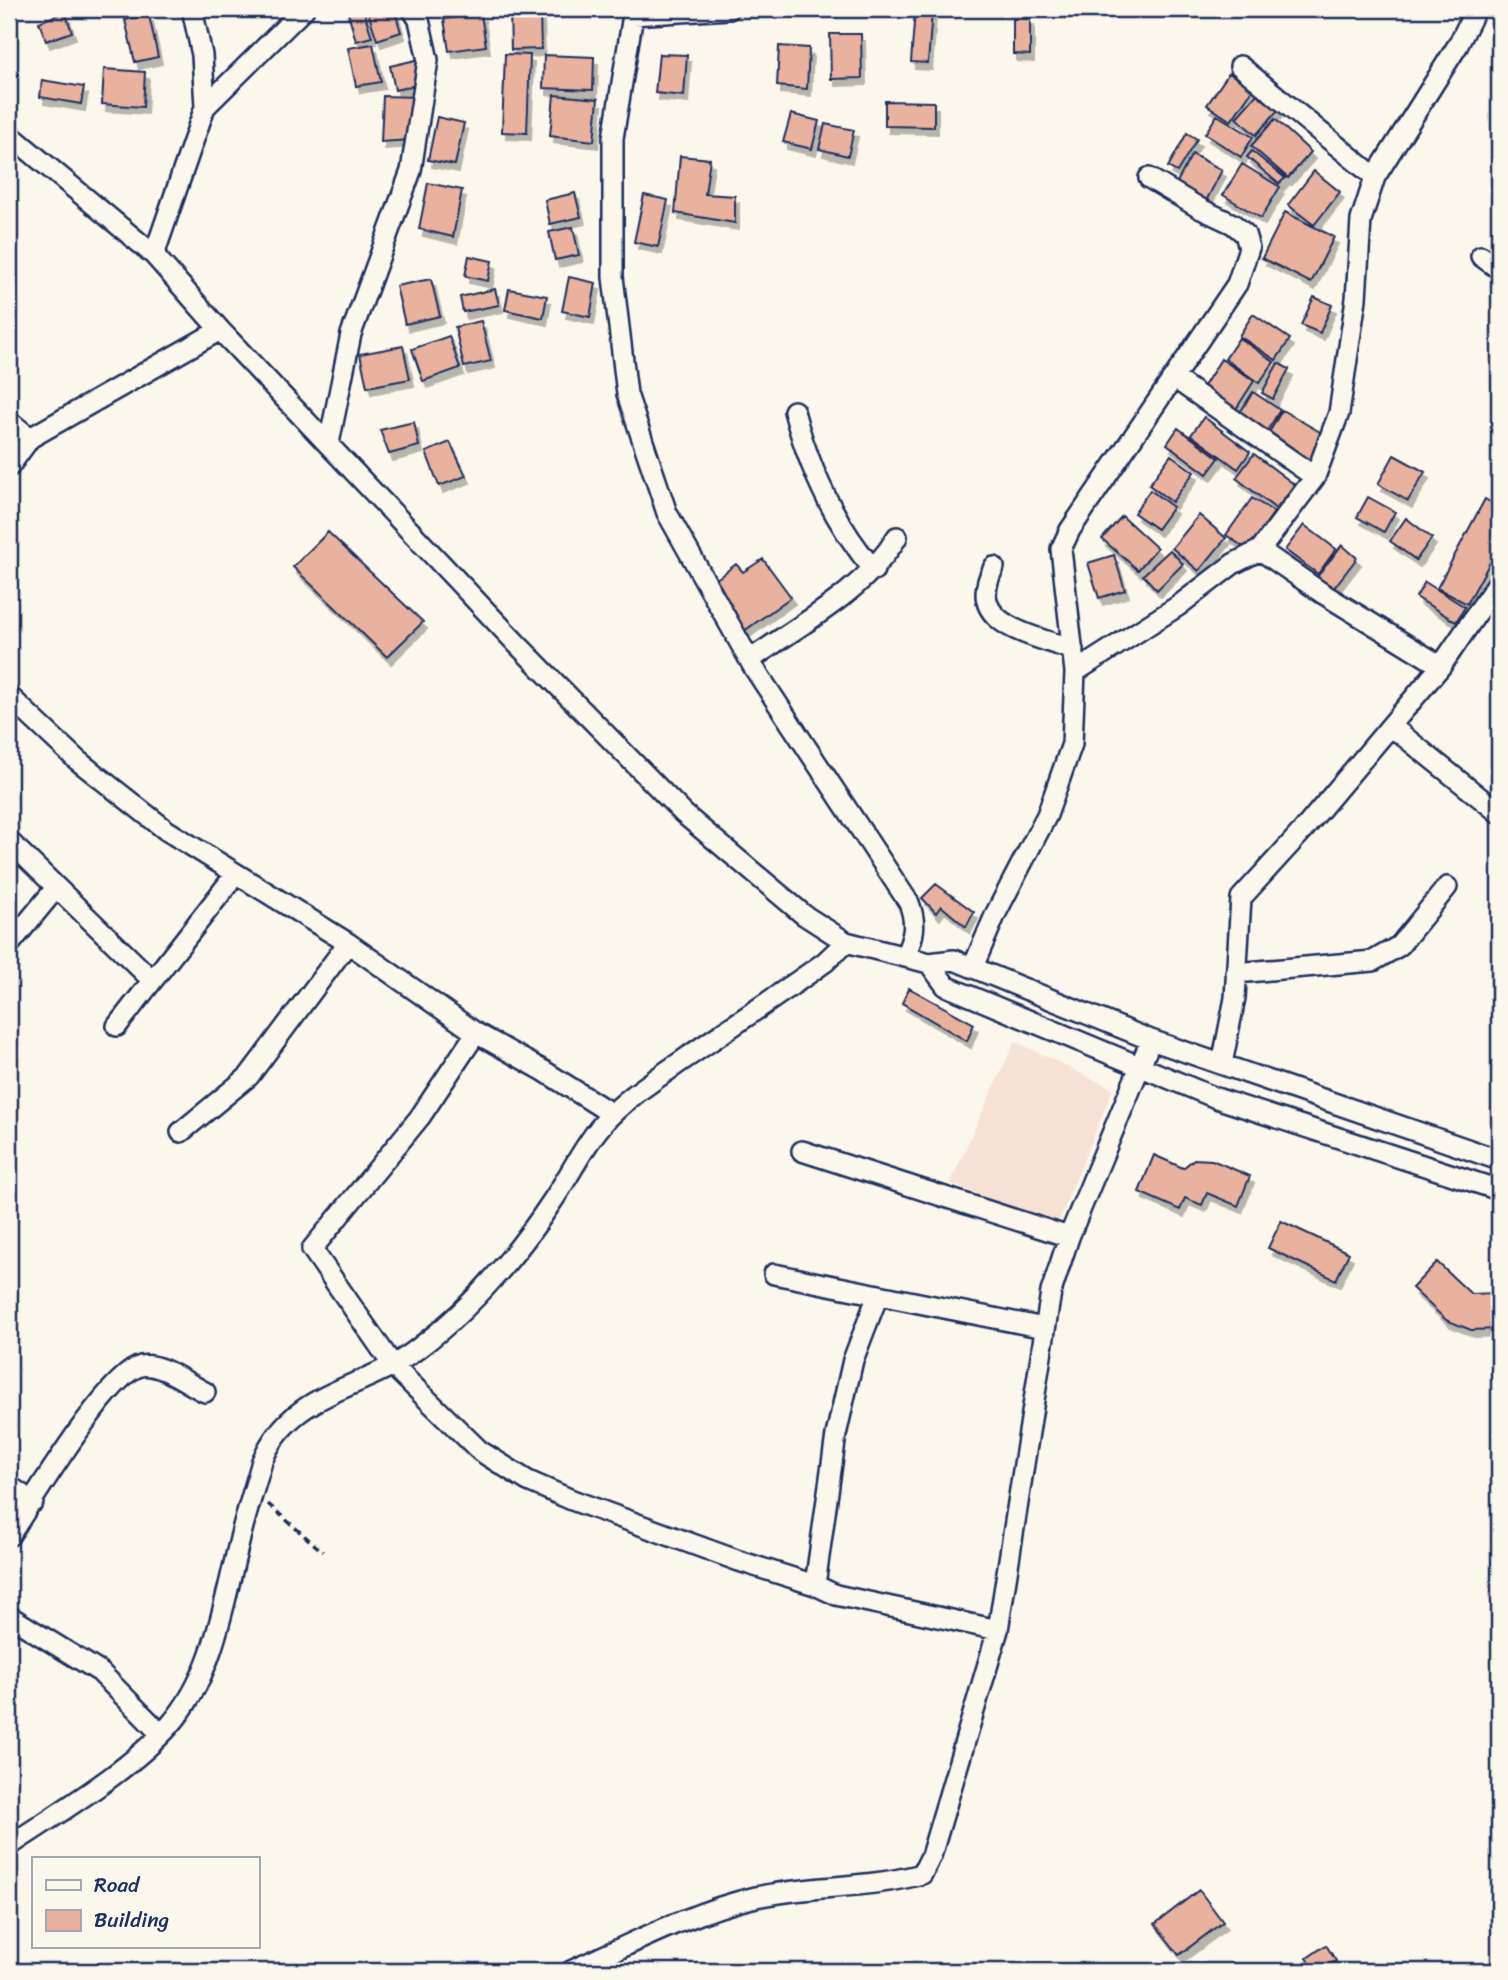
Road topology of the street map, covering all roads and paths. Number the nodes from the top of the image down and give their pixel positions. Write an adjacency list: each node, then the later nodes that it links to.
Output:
1 (192, 9): 8 (street)
2 (304, 9): 8 (street)
3 (412, 9): 20 (street)
4 (729, 9): 6 (street)
5 (1476, 9): 10 (street)
6 (633, 12): 29 (street)
7 (1240, 66): 10 (street)
8 (205, 107): 12 (street)
9 (9, 134): 12 (street)
10 (1375, 177): 22 (street)
11 (1149, 178): 16 (street)
12 (154, 255): 15 (street)
13 (1481, 256): 14 (street)
14 (1499, 269)
15 (220, 330): 19 (street); 20 (street)
16 (1174, 378): 22 (street); 28 (street)
17 (794, 411): 26 (street)
18 (9, 421): 19 (street)
19 (30, 438): 21 (street)
20 (329, 443): 39 (street)
21 (9, 467)
22 (1315, 477): 24 (street)
23 (897, 537): 26 (street)
24 (1260, 550): 30 (street); 31 (street)
25 (994, 567): 28 (street)
26 (874, 570): 29 (street)
27 (1499, 581): 30 (street)
28 (1073, 650): 31 (street)
29 (750, 660): 42 (street)
30 (1441, 666): 33 (street)
31 (1075, 672): 44 (street)
32 (9, 696): 36 (street)
33 (1391, 726): 34 (street); 45 (street)
34 (1499, 813)
35 (9, 841): 38 (street)
36 (235, 875): 40 (street); 46 (street)
37 (1447, 887): 45 (street)
38 (57, 888): 41 (street); 46 (street)
39 (846, 942): 42 (street); 52 (street)
40 (348, 943): 48 (street); 53 (street)
41 (9, 945)
42 (905, 956): 43 (street)
43 (929, 963): 44 (street); 51 (street)
44 (973, 967): 49 (street)
45 (1236, 973): 50 (street)
46 (152, 980): 47 (street)
47 (117, 1026)
48 (476, 1033): 52 (street); 61 (street)
49 (1151, 1040): 50 (street); 51 (street)
50 (1222, 1064): 55 (street)
51 (1142, 1066): 56 (street); 57 (street)
52 (612, 1114): 61 (street)
53 (181, 1132)
54 (802, 1151): 57 (street)
55 (1499, 1160)
56 (1499, 1190)
57 (1069, 1237): 60 (street)
58 (774, 1274): 59 (street)
59 (878, 1295): 60 (street); 68 (street)
60 (1044, 1328): 70 (street)
61 (394, 1367): 64 (street); 68 (street)
62 (205, 1392): 65 (street)
63 (9, 1486): 65 (street)
64 (254, 1490): 67 (path); 71 (street)
65 (33, 1502): 66 (street)
66 (9, 1536)
67 (323, 1552)
68 (815, 1585): 70 (street)
69 (9, 1616): 71 (street)
70 (998, 1630): 73 (street)
71 (161, 1734): 72 (street)
72 (9, 1846)
73 (571, 1971)

